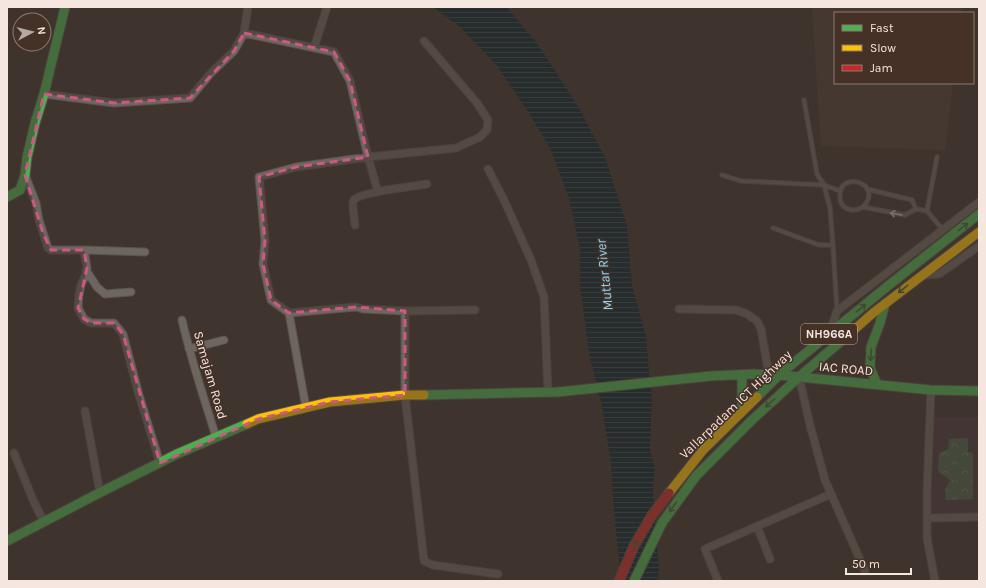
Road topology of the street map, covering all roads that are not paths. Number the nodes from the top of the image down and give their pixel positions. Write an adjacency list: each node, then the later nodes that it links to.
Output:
1 (65, 7): 7 (main road)
2 (248, 7): 4 (street)
3 (327, 7): 6 (street)
4 (244, 33): 6 (street); 7 (street)
5 (424, 41): 9 (street)
6 (314, 48): 9 (street)
7 (44, 94): 12 (main road)
8 (804, 100): 15 (lane)
9 (368, 157): 18 (street); 41 (street)
10 (937, 157): 23 (lane)
11 (488, 169): 52 (street)
12 (25, 175): 19 (main road); 31 (street)
13 (722, 175): 15 (lane)
14 (427, 184): 18 (street)
15 (824, 185): 17 (lane); 29 (lane)
16 (868, 189): 17 (lane); 21 (lane); 22 (lane)
17 (840, 191): 21 (lane)
18 (378, 192): 25 (street)
19 (7, 197)
20 (979, 202): 27 (street)
21 (863, 207): 22 (lane, one-way to 21)
22 (916, 209): 23 (lane)
23 (927, 212): 27 (lane)
24 (979, 214): 43 (main road, Vallarpadam ICT Highway / NH966A, one-way to 24)
25 (355, 225)
26 (773, 228): 29 (lane)
27 (943, 230): 40 (street)
28 (979, 232): 34 (main road, Vallarpadam ICT Highway / NH966A)
29 (833, 244): 40 (lane)
30 (979, 246): 34 (street)
31 (84, 250): 32 (street); 33 (street)
32 (145, 252)
33 (86, 270): 35 (street); 59 (street)
34 (923, 275): 36 (main road, Vallarpadam ICT Highway / NH966A, one-way to 36)
35 (131, 292)
36 (885, 304): 48 (main road, Vallarpadam ICT Highway / NH966A); 49 (main road, one-way to 49)
37 (679, 309): 47 (street)
38 (475, 310): 39 (street)
39 (405, 311): 41 (street); 53 (street)
40 (837, 311): 43 (street)
41 (289, 313): 54 (street)
42 (182, 320): 45 (street, Samajam Road)
43 (828, 335): 47 (main road, Vallarpadam ICT Highway / NH966A)
44 (224, 340): 45 (street)
45 (189, 349): 57 (street, Samajam Road)
46 (742, 375): 47 (main road, IAC ROAD); 52 (main road, IAC ROAD); 56 (main road)
47 (774, 375): 48 (main road, IAC ROAD); 56 (main road, Vallarpadam ICT Highway / NH966A)
48 (799, 377): 49 (main road, IAC ROAD); 61 (street); 71 (main road, Vallarpadam ICT Highway / NH966A, one-way to 71)
49 (877, 384): 50 (main road, IAC ROAD)
50 (931, 390): 51 (main road, IAC ROAD); 63 (street)
51 (979, 391)
52 (548, 392): 53 (main road, IAC ROAD)
53 (405, 395): 54 (main road, IAC ROAD); 69 (street)
54 (306, 408): 57 (main road, IAC ROAD)
55 (85, 411): 60 (street)
56 (741, 413): 70 (main road, Vallarpadam ICT Highway / NH966A, one-way to 56)
57 (216, 437): 59 (main road, IAC ROAD)
58 (14, 453): 64 (street)
59 (160, 463): 60 (main road, IAC ROAD)
60 (100, 493): 64 (main road, IAC ROAD)
61 (831, 494): 65 (street); 68 (street)
62 (979, 517): 63 (street)
63 (928, 518): 73 (street)
64 (44, 522): 66 (main road, IAC ROAD)
65 (757, 526): 67 (street); 72 (street)
66 (7, 541)
67 (770, 559)
68 (865, 571)
69 (498, 574)
70 (618, 581)
71 (634, 581)
72 (718, 581)
73 (934, 581)

